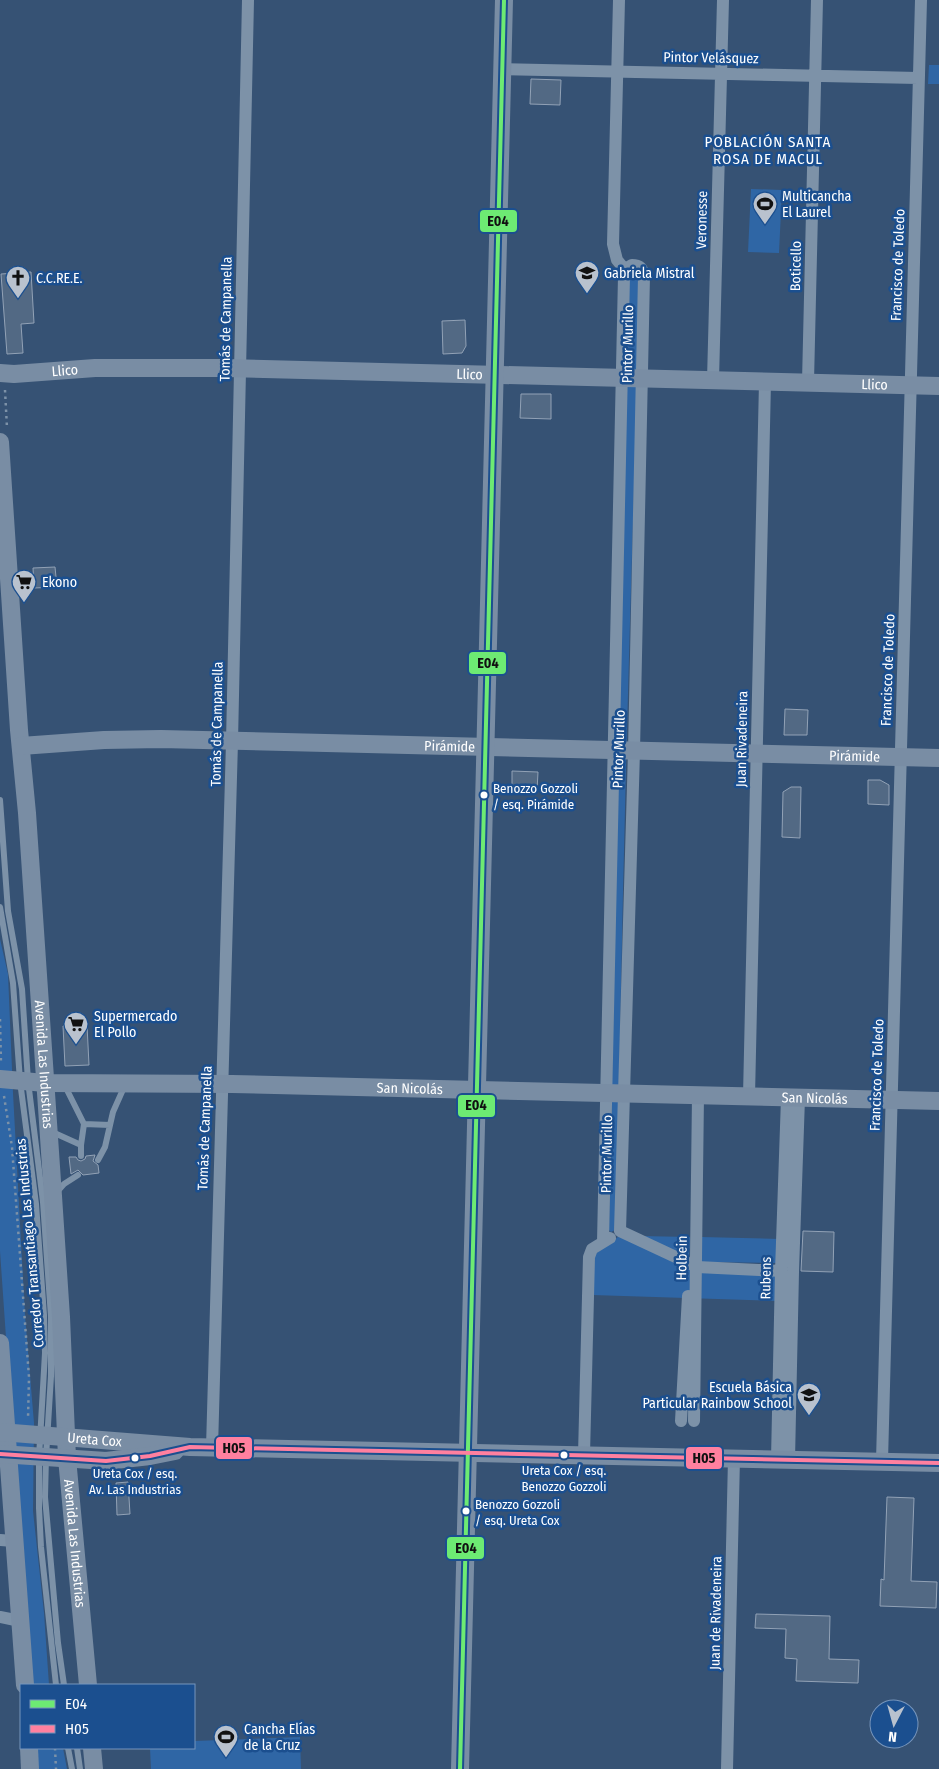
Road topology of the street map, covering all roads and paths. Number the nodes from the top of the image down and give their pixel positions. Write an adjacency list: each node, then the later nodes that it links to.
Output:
1 (248, 0): 13 (street, Tomás de Campanella)
2 (504, 0): 7 (street)
3 (619, 0): 8 (street)
4 (723, 0): 9 (street, Veronesse)
5 (817, 0): 10 (street, Boticello)
6 (920, 0): 11 (street, Francisco de Toledo)
7 (502, 68): 8 (street, Pintor Velásquez); 15 (street)
8 (617, 71): 9 (street, Pintor Velásquez); 12 (street)
9 (721, 74): 10 (street, Pintor Velásquez); 18 (street, Veronesse)
10 (815, 76): 11 (street, Pintor Velásquez); 20 (street, Boticello)
11 (918, 78): 21 (street, Francisco de Toledo)
12 (626, 271): 16 (street, Pintor Murillo); 17 (street, Pintor Murillo)
13 (240, 369): 14 (street, Llico); 15 (street, Llico); 24 (street, Tomás de Campanella)
14 (0, 373)
15 (495, 375): 16 (street, Llico); 26 (street)
16 (622, 378): 17 (street, Llico); 27 (street, Pintor Murillo)
17 (642, 378): 18 (street, Llico); 28 (street, Pintor Murillo)
18 (713, 380): 19 (street, Llico)
19 (765, 382): 20 (street, Llico); 29 (street, Juan Rivadeneira)
20 (808, 382): 21 (street, Llico)
21 (910, 385): 22 (street, Llico); 30 (street, Francisco de Toledo)
22 (939, 386)
23 (0, 442): 25 (street, Avenida Las Industrias)
24 (232, 742): 25 (street, Pirámide); 26 (street, Pirámide); 39 (street, Tomás de Campanella)
25 (21, 746): 36 (street, Avenida Las Industrias)
26 (486, 748): 27 (street, Pirámide); 40 (street)
27 (614, 751): 28 (street, Pirámide); 41 (street, Pintor Murillo)
28 (634, 751): 29 (street, Pirámide); 42 (street, Pintor Murillo)
29 (757, 754): 30 (street, Pirámide); 44 (street, Juan Rivadeneira)
30 (900, 758): 31 (street, Pirámide); 46 (street, Francisco de Toledo)
31 (939, 758)
32 (0, 800): 36 (lane, Corredor Transantiago Las Industrias)
33 (0, 907): 36 (lane, Corredor Transantiago Las Industrias)
34 (0, 1020): 35 (path)
35 (1, 1079): 36 (street, San Nicolás); 64 (path)
36 (31, 1082): 37 (street, San Nicolás); 50 (street, Avenida Las Industrias); 64 (lane, Corredor Transantiago Las Industrias)
37 (64, 1083): 38 (street, San Nicolás); 48 (lane)
38 (126, 1083): 39 (street, San Nicolás); 49 (lane)
39 (222, 1084): 40 (street, San Nicolás); 67 (street, Tomás de Campanella)
40 (478, 1090): 41 (street, San Nicolás); 68 (street)
41 (606, 1093): 42 (street, San Nicolás); 57 (street, Pintor Murillo)
42 (624, 1093): 43 (street, San Nicolás); 56 (street, Pintor Murillo)
43 (698, 1095): 44 (street, San Nicolás); 58 (street, Holbein)
44 (749, 1096): 45 (street, San Nicolás)
45 (793, 1098): 46 (street, San Nicolás); 59 (street, Rubens); 74 (street, Rubens)
46 (891, 1100): 47 (street, San Nicolás); 75 (street, Francisco de Toledo)
47 (939, 1101)
48 (84, 1124): 49 (lane); 51 (lane)
49 (110, 1125): 53 (lane)
50 (49, 1130): 51 (lane); 55 (street, Avenida Las Industrias)
51 (81, 1146): 52 (lane)
52 (81, 1156)
53 (98, 1160)
54 (78, 1175): 55 (lane)
55 (53, 1196): 65 (street, Avenida Las Industrias)
56 (620, 1231): 57 (street); 58 (street)
57 (603, 1242): 70 (street)
58 (693, 1266): 59 (street); 61 (street, Holbein); 62 (street, Holbein)
59 (781, 1270): 74 (street, Rubens)
60 (0, 1343): 63 (street)
61 (681, 1421)
62 (694, 1421)
63 (3, 1432): 64 (street, Ureta Cox); 69 (street)
64 (38, 1434): 65 (street, Ureta Cox); 71 (lane, Corredor Transantiago Las Industrias)
65 (66, 1436): 66 (street, Ureta Cox); 72 (street, Avenida Las Industrias)
66 (190, 1447): 67 (street, Ureta Cox); 72 (street, Ureta Cox)
67 (212, 1448): 68 (street, Ureta Cox)
68 (468, 1453): 70 (street, Ureta Cox); 94 (street)
69 (4, 1455): 71 (street, Ureta Cox); 77 (street)
70 (584, 1455): 73 (street, Ureta Cox)
71 (42, 1457): 72 (street, Ureta Cox); 81 (lane, Corredor Transantiago Las Industrias); 82 (lane, Corredor Transantiago Las Industrias)
72 (67, 1458): 83 (street, Avenida Las Industrias)
73 (734, 1458): 74 (street, Ureta Cox); 95 (street, Juan de Rivadeneira)
74 (783, 1459): 75 (street, Ureta Cox)
75 (882, 1462): 76 (street, Ureta Cox)
76 (939, 1463)
77 (7, 1541): 79 (street)
78 (0, 1618): 79 (street)
79 (20, 1621): 80 (street)
80 (24, 1684)
81 (56, 1684)
82 (64, 1684)
83 (88, 1684)
84 (29, 1749): 89 (street)
85 (55, 1749): 90 (path)
86 (68, 1749): 91 (lane)
87 (77, 1749): 92 (lane)
88 (92, 1749): 93 (street)
89 (30, 1769)
90 (56, 1769)
91 (72, 1769)
92 (80, 1769)
93 (94, 1769)
94 (460, 1769)
95 (727, 1769)

